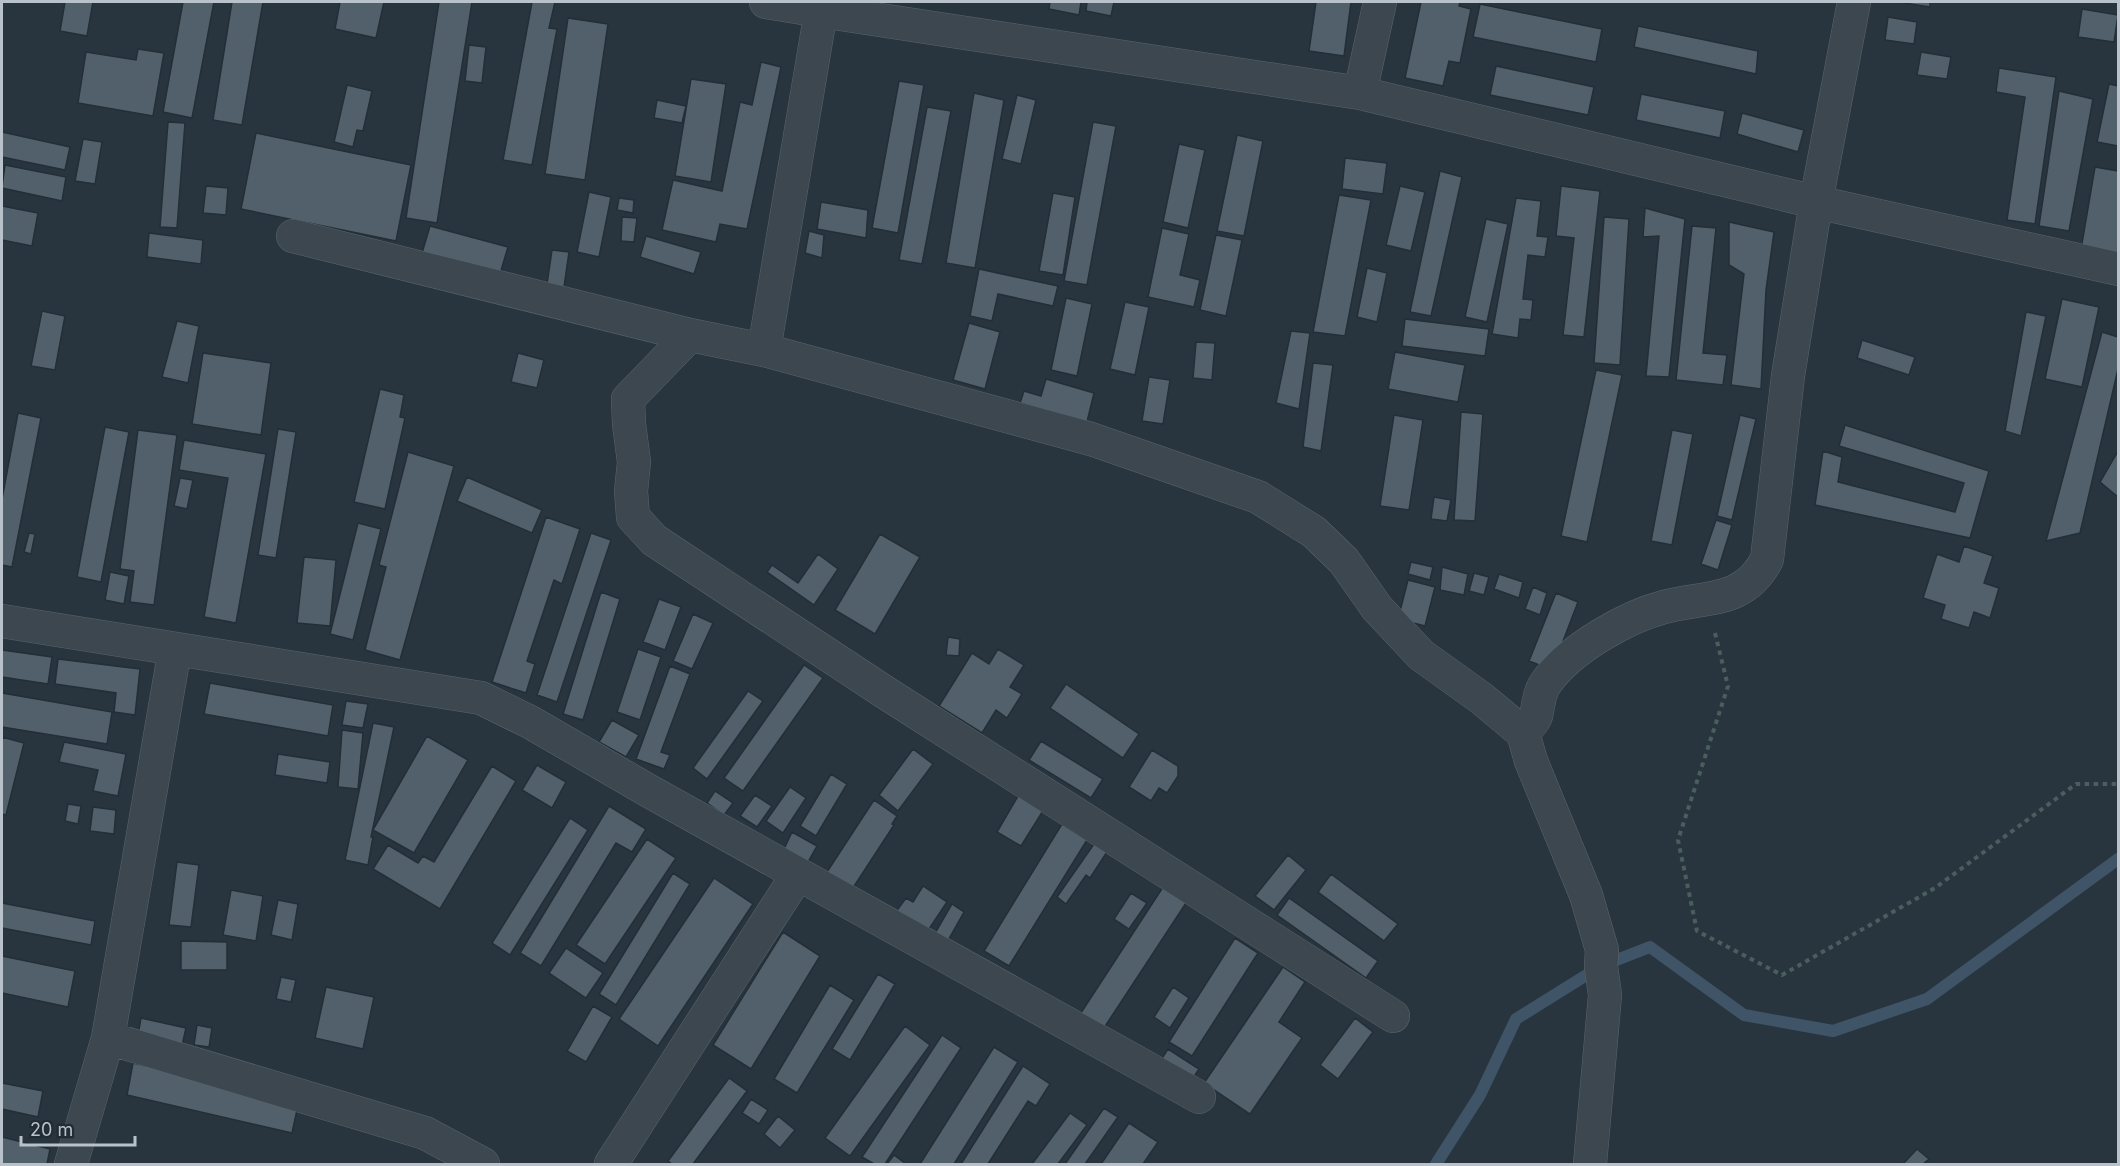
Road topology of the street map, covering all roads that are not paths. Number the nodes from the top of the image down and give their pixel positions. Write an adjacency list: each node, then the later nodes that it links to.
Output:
1 (766, 2): 4 (street)
2 (1380, 2): 5 (street)
3 (1854, 2): 6 (street)
4 (821, 11): 5 (street); 10 (street)
5 (1360, 93): 6 (street)
6 (1816, 202): 8 (street); 13 (street)
7 (293, 236): 9 (street)
8 (2118, 270)
9 (690, 335): 10 (street); 15 (street)
10 (764, 350): 13 (street)
11 (2, 621): 12 (street)
12 (175, 649): 14 (street); 16 (street)
13 (1523, 733): 21 (street)
14 (798, 874): 17 (street); 20 (street)
15 (1393, 1016)
16 (108, 1038): 18 (street); 19 (street)
17 (1199, 1097)
18 (71, 1164)
19 (483, 1164)
20 (611, 1164)
21 (1590, 1164)

